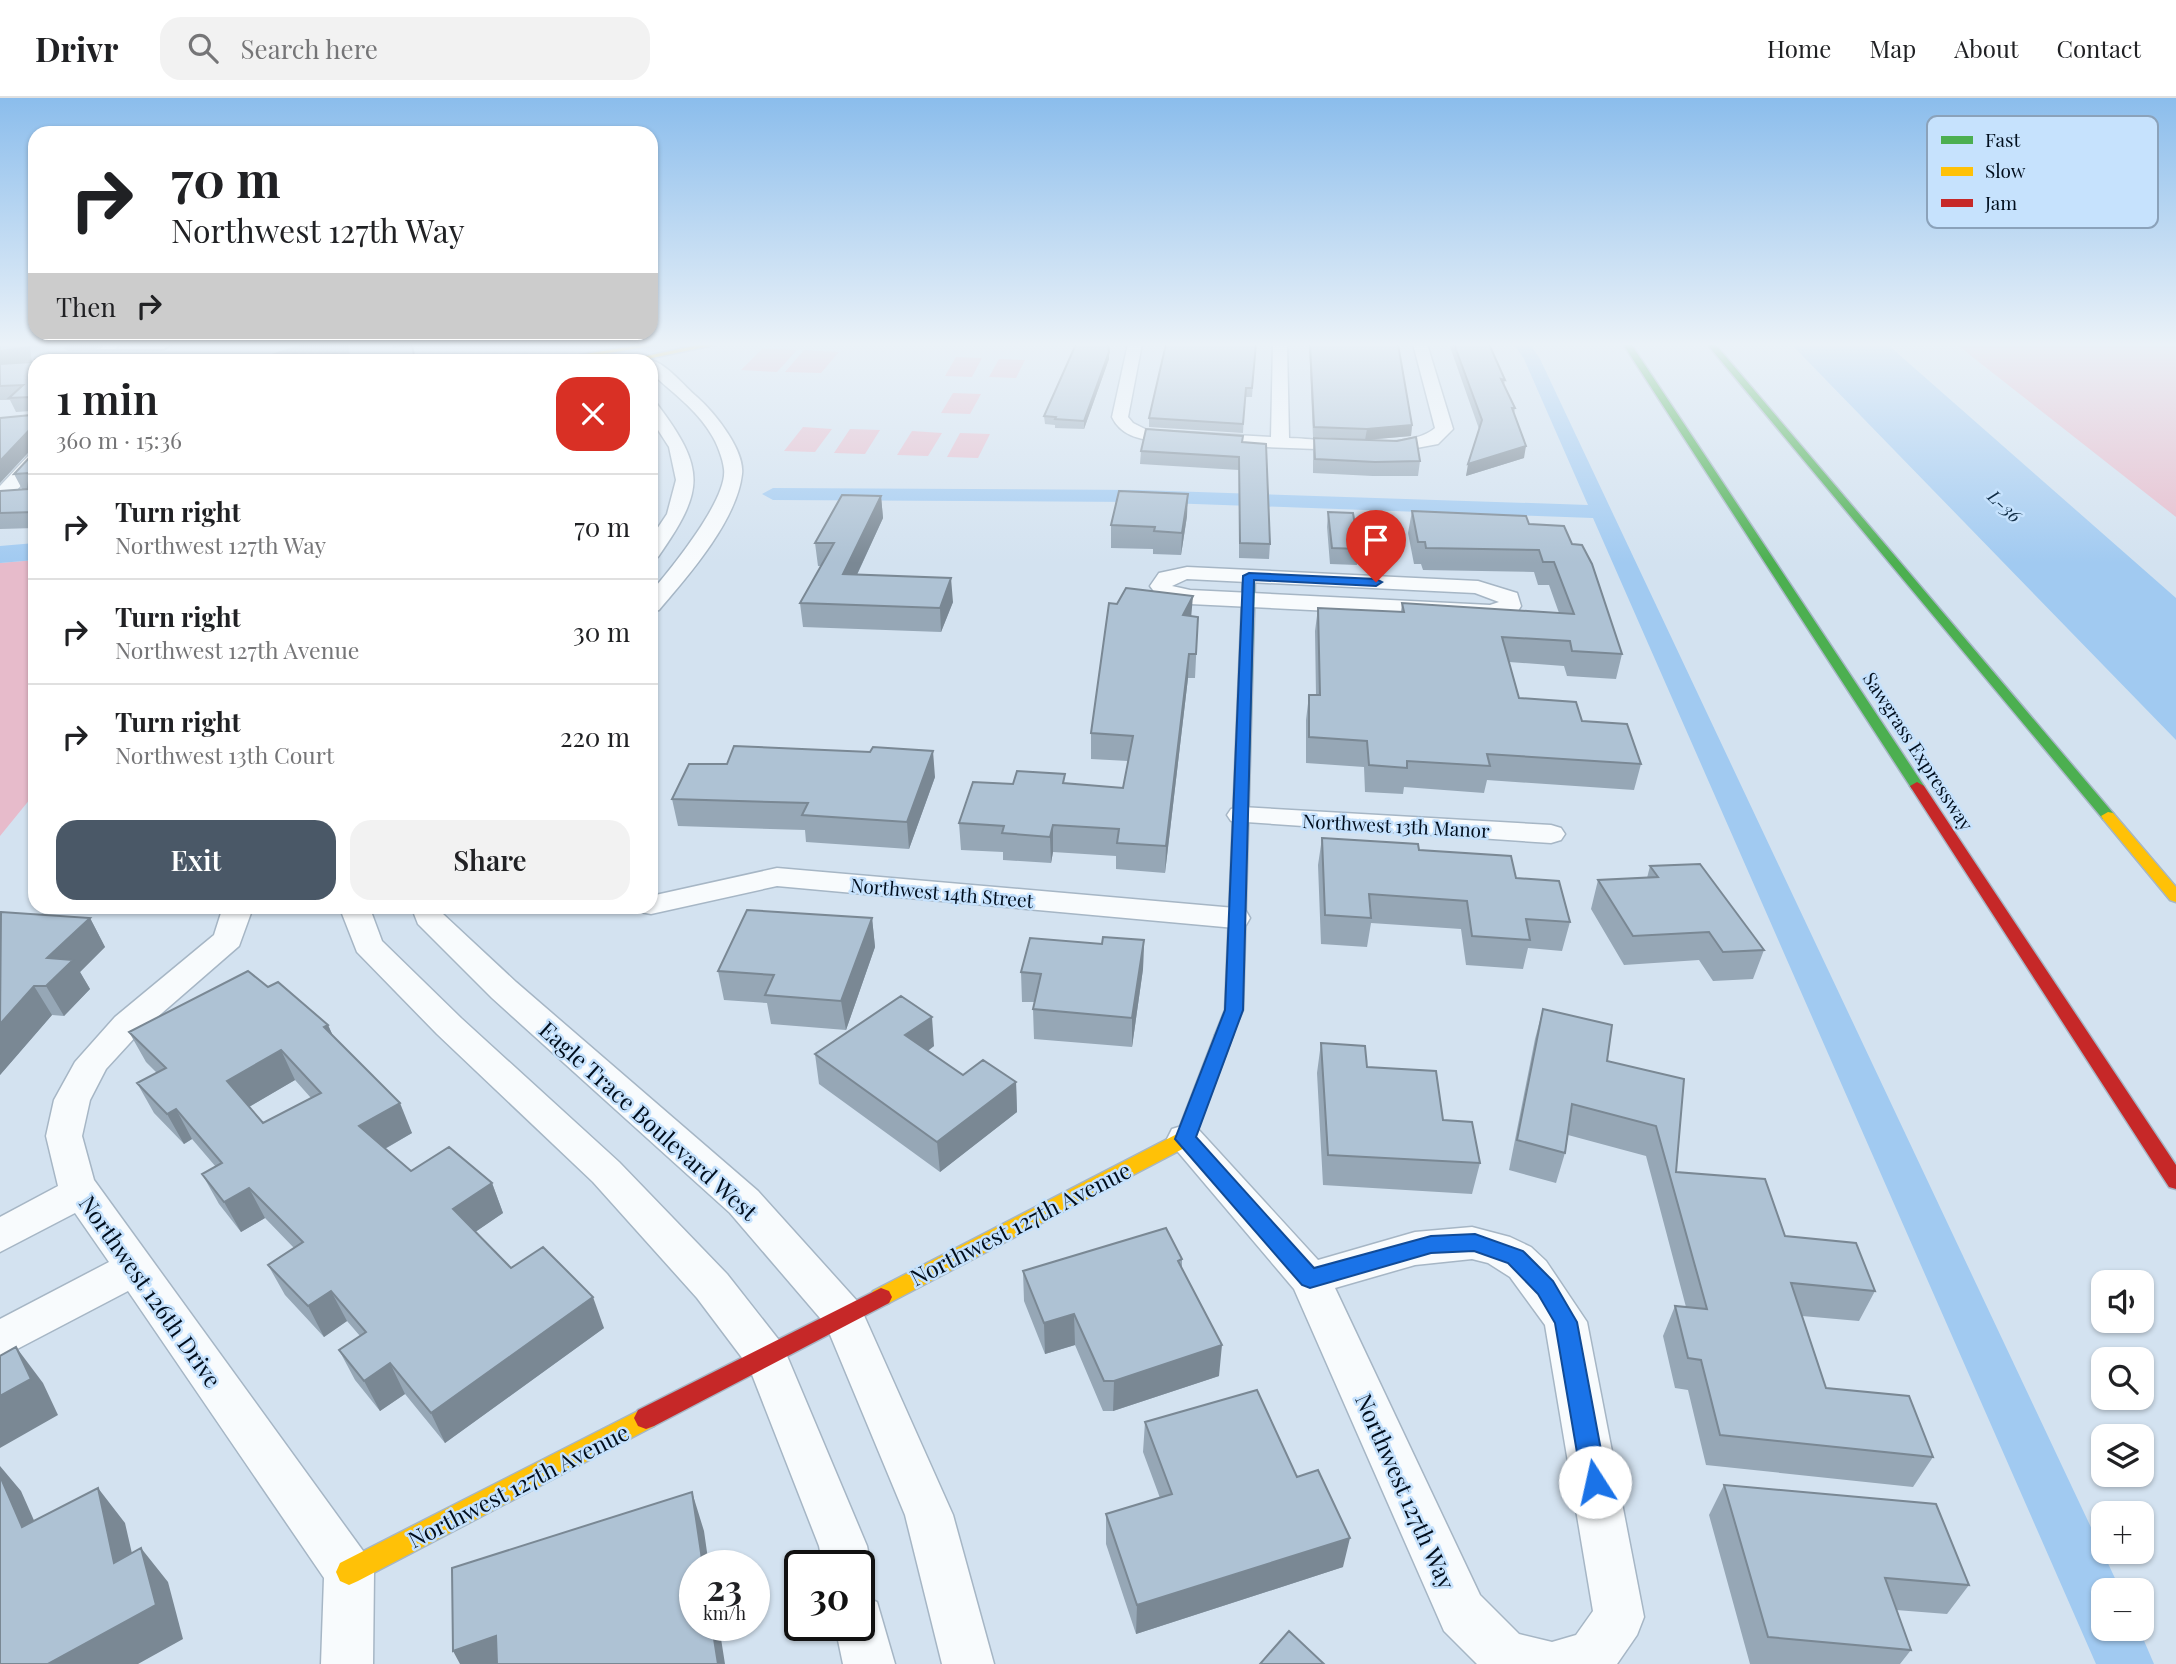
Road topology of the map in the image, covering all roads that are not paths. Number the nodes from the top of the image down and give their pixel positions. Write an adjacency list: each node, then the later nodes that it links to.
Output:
1 (707, 417): 8 (street)
2 (1120, 417): 10 (street)
3 (1280, 417): 10 (street)
4 (1441, 417): 10 (street)
5 (1675, 417): 28 (main road, Sawgrass Expressway)
6 (1772, 417): 21 (main road)
7 (658, 418): 9 (street)
8 (721, 435): 9 (street); 17 (street)
9 (676, 442): 11 (street); 15 (street)
10 (1280, 442)
11 (658, 444)
12 (28, 467): 14 (street)
13 (23, 497): 14 (street)
14 (0, 498)
15 (658, 542)
16 (1249, 576): 18 (main road); 18 (street); 18 (street)
17 (658, 597)
18 (1248, 599): 19 (main road)
19 (1241, 816): 20 (street, Northwest 13th Manor); 26 (main road)
20 (1550, 834)
21 (2176, 897)
22 (658, 903): 26 (street, Northwest 14th Street)
23 (236, 914): 29 (street, Northwest 126th Drive)
24 (357, 914): 35 (street)
25 (428, 914): 33 (street, Eagle Trace Boulevard West)
26 (1235, 918): 27 (main road)
27 (1185, 1139): 32 (street, Northwest 127th Way); 33 (main road, Northwest 127th Avenue)
28 (2176, 1181)
29 (81, 1191): 30 (street); 31 (street, Northwest 126th Drive)
30 (0, 1236)
31 (134, 1268): 34 (street); 37 (street, Northwest 126th Drive)
32 (1310, 1279): 42 (street, Northwest 127th Way); 43 (street)
33 (843, 1315): 35 (main road, Northwest 127th Avenue); 41 (street, Eagle Trace Boulevard West)
34 (0, 1340)
35 (767, 1357): 36 (street); 37 (main road, Northwest 127th Avenue)
36 (844, 1550)
37 (349, 1572): 39 (street)
38 (864, 1641): 40 (street)
39 (347, 1664)
40 (869, 1664)
41 (968, 1664)
42 (1542, 1664)
43 (1562, 1664)

